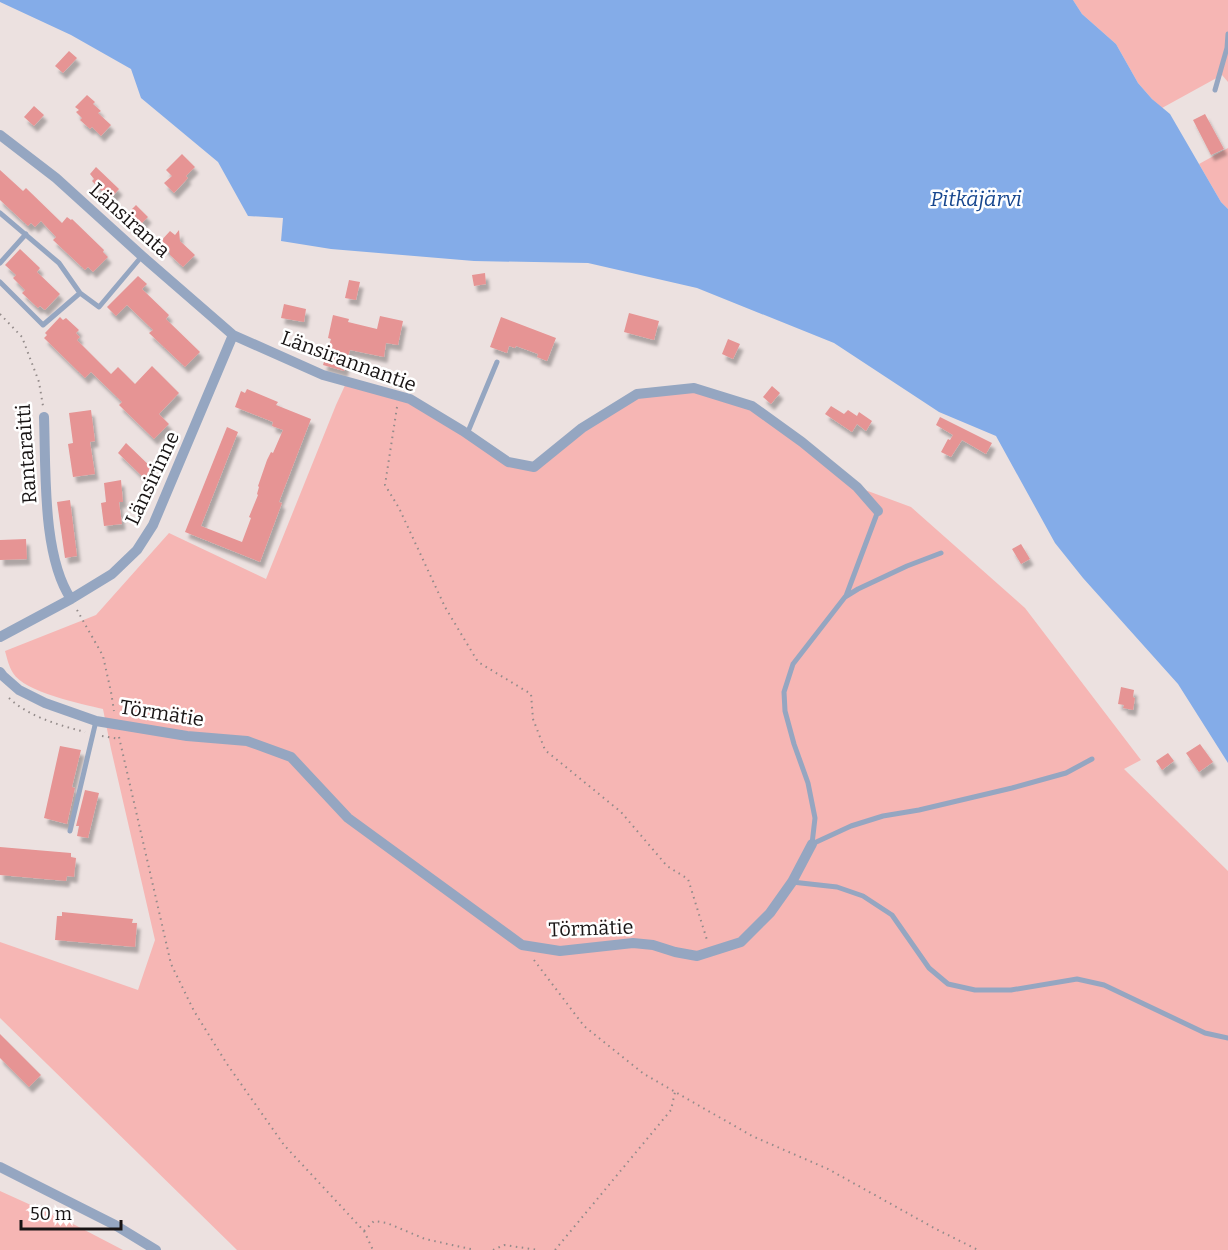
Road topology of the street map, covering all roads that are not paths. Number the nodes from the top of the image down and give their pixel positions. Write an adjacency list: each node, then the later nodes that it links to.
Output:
1 (1228, 34): 2 (lane)
2 (1215, 90)
3 (2, 139): 6 (street, Länsiranta)
4 (0, 213): 5 (lane)
5 (26, 234): 7 (lane); 9 (lane)
6 (142, 256): 9 (lane); 10 (street, Länsiranta)
7 (0, 264)
8 (0, 282): 9 (lane)
9 (80, 293)
10 (233, 335): 13 (street, Länsirannantie); 17 (street, Länsirinne)
11 (496, 362): 13 (lane)
12 (44, 417): 17 (street, Rantaraitti)
13 (467, 434): 14 (street, Länsirannantie)
14 (878, 511): 16 (lane)
15 (941, 553): 16 (lane)
16 (845, 597): 23 (lane)
17 (71, 599): 18 (street, Länsirinne)
18 (0, 637)
19 (0, 672): 20 (street, Törmätie)
20 (96, 721): 22 (lane); 24 (street, Törmätie)
21 (1092, 759): 23 (lane)
22 (70, 831)
23 (813, 844): 24 (street, Törmätie)
24 (792, 882): 25 (lane)
25 (1228, 1038)
26 (0, 1167): 27 (street)
27 (156, 1250)

